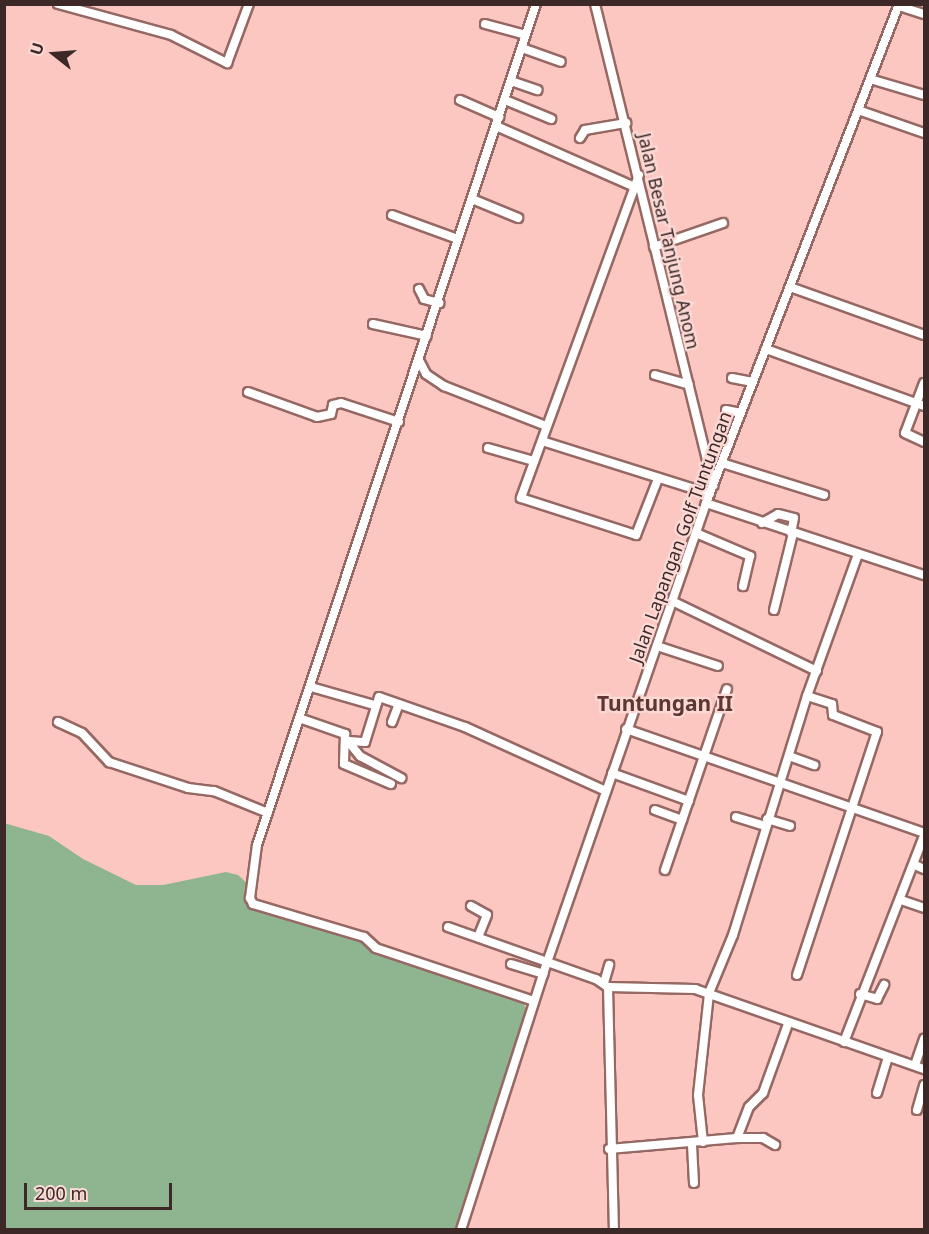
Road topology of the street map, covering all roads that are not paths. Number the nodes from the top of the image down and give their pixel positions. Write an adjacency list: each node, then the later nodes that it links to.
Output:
1 (58, 4): 2 (street)
2 (249, 4)
3 (536, 4): 8 (street)
4 (595, 4): 20 (street, Jalan Besar Tanjung Anom)
5 (899, 5): 6 (street); 11 (street, Jalan Lapangan Golf Tuntungan)
6 (924, 14)
7 (485, 24): 8 (street)
8 (526, 35): 9 (street)
9 (522, 48): 10 (street); 12 (street)
10 (561, 62)
11 (870, 79): 14 (street); 17 (street, Jalan Lapangan Golf Tuntungan)
12 (511, 81): 13 (street); 16 (street)
13 (537, 90)
14 (924, 95)
15 (460, 100): 18 (street)
16 (505, 100): 18 (street); 19 (street)
17 (858, 110): 22 (street); 32 (street, Jalan Lapangan Golf Tuntungan)
18 (499, 117): 21 (street)
19 (551, 119)
20 (626, 123): 23 (street); 24 (street, Jalan Besar Tanjung Anom)
21 (496, 126): 25 (street); 26 (street)
22 (924, 133)
23 (580, 138)
24 (639, 175): 25 (street); 31 (street, Jalan Besar Tanjung Anom)
25 (633, 186): 50 (street)
26 (472, 199): 28 (street); 30 (street)
27 (392, 215): 30 (street)
28 (518, 218)
29 (723, 223): 31 (street)
30 (458, 239): 34 (street)
31 (654, 247): 44 (street, Jalan Besar Tanjung Anom)
32 (790, 287): 36 (street); 38 (street, Jalan Lapangan Golf Tuntungan)
33 (420, 289): 34 (street)
34 (439, 303): 37 (street)
35 (373, 324): 37 (street)
36 (924, 335)
37 (427, 336): 39 (street)
38 (766, 349): 42 (street, Jalan Lapangan Golf Tuntungan); 46 (street)
39 (420, 362): 49 (street); 50 (street)
40 (655, 375): 44 (street)
41 (732, 378): 42 (street)
42 (753, 382): 48 (street, Jalan Lapangan Golf Tuntungan)
43 (924, 382): 46 (street)
44 (689, 385): 57 (street, Jalan Besar Tanjung Anom)
45 (248, 392): 49 (street)
46 (921, 405): 52 (street)
47 (726, 410): 48 (street)
48 (741, 413): 55 (street, Jalan Lapangan Golf Tuntungan)
49 (399, 422): 71 (street)
50 (546, 426): 51 (street)
51 (542, 441): 54 (street); 56 (street)
52 (924, 442)
53 (488, 448): 54 (street)
54 (534, 461): 56 (street)
55 (722, 463): 57 (street, Jalan Lapangan Golf Tuntungan); 58 (street)
56 (658, 479): 57 (street)
57 (711, 490): 59 (street, Jalan Lapangan Golf Tuntungan)
58 (824, 495)
59 (706, 503): 60 (street); 61 (street, Jalan Lapangan Golf Tuntungan)
60 (762, 523): 62 (street); 62 (street)
61 (696, 533): 65 (street); 66 (street, Jalan Lapangan Golf Tuntungan)
62 (792, 533): 63 (street); 67 (street)
63 (858, 554): 64 (street); 70 (street)
64 (924, 575)
65 (743, 586)
66 (672, 601): 68 (street, Jalan Lapangan Golf Tuntungan); 70 (street)
67 (774, 610)
68 (657, 646): 69 (street); 79 (street, Jalan Lapangan Golf Tuntungan)
69 (717, 666)
70 (817, 671): 73 (street)
71 (311, 687): 75 (street); 76 (street)
72 (727, 690): 81 (street)
73 (807, 696): 82 (street); 90 (street)
74 (399, 704): 75 (street); 78 (street); 88 (street)
75 (374, 705): 80 (street)
76 (299, 718): 80 (street); 92 (street)
77 (58, 722): 92 (street)
78 (392, 722)
79 (626, 729): 81 (street); 84 (street, Jalan Lapangan Golf Tuntungan)
80 (348, 741): 85 (street); 86 (street)
81 (705, 756): 87 (street); 89 (street)
82 (789, 756): 83 (street); 87 (street)
83 (814, 765)
84 (612, 772): 88 (street, Jalan Lapangan Golf Tuntungan); 89 (street)
85 (401, 778)
86 (391, 784)
87 (780, 784): 90 (street); 95 (street)
88 (606, 790): 106 (street, Jalan Lapangan Golf Tuntungan)
89 (689, 801): 94 (street)
90 (852, 809): 97 (street); 110 (street)
91 (655, 810): 94 (street)
92 (268, 813): 115 (street)
93 (736, 816): 95 (street)
94 (682, 820): 100 (street)
95 (766, 822): 96 (street); 113 (street)
96 (790, 826)
97 (924, 835): 98 (street)
98 (915, 865): 99 (street); 101 (street)
99 (924, 868)
100 (665, 870)
101 (900, 900): 103 (street); 114 (street)
102 (471, 906): 105 (street)
103 (924, 908)
104 (448, 927): 105 (street)
105 (478, 937): 106 (street)
106 (547, 962): 109 (street, Jalan Lapangan Golf Tuntungan); 111 (street)
107 (511, 964): 109 (street)
108 (609, 965): 111 (street)
109 (543, 974): 115 (street, Jalan Lapangan Golf Tuntungan)
110 (797, 975)
111 (606, 985): 113 (street); 129 (street)
112 (884, 985): 114 (street)
113 (710, 993): 116 (street); 126 (street)
114 (860, 994): 118 (street)
115 (534, 1001): 131 (street, Jalan Lapangan Golf Tuntungan)
116 (788, 1024): 118 (street); 125 (street)
117 (924, 1039): 120 (street)
118 (844, 1042): 119 (street)
119 (888, 1058): 120 (street); 123 (street)
120 (915, 1065): 121 (street)
121 (924, 1069)
122 (924, 1085): 124 (street)
123 (877, 1093)
124 (917, 1110)
125 (737, 1138): 126 (street); 128 (street)
126 (703, 1142): 127 (street)
127 (692, 1145): 129 (street); 130 (street)
128 (774, 1145)
129 (609, 1149): 132 (street)
130 (694, 1183)
131 (461, 1230)
132 (614, 1230)

